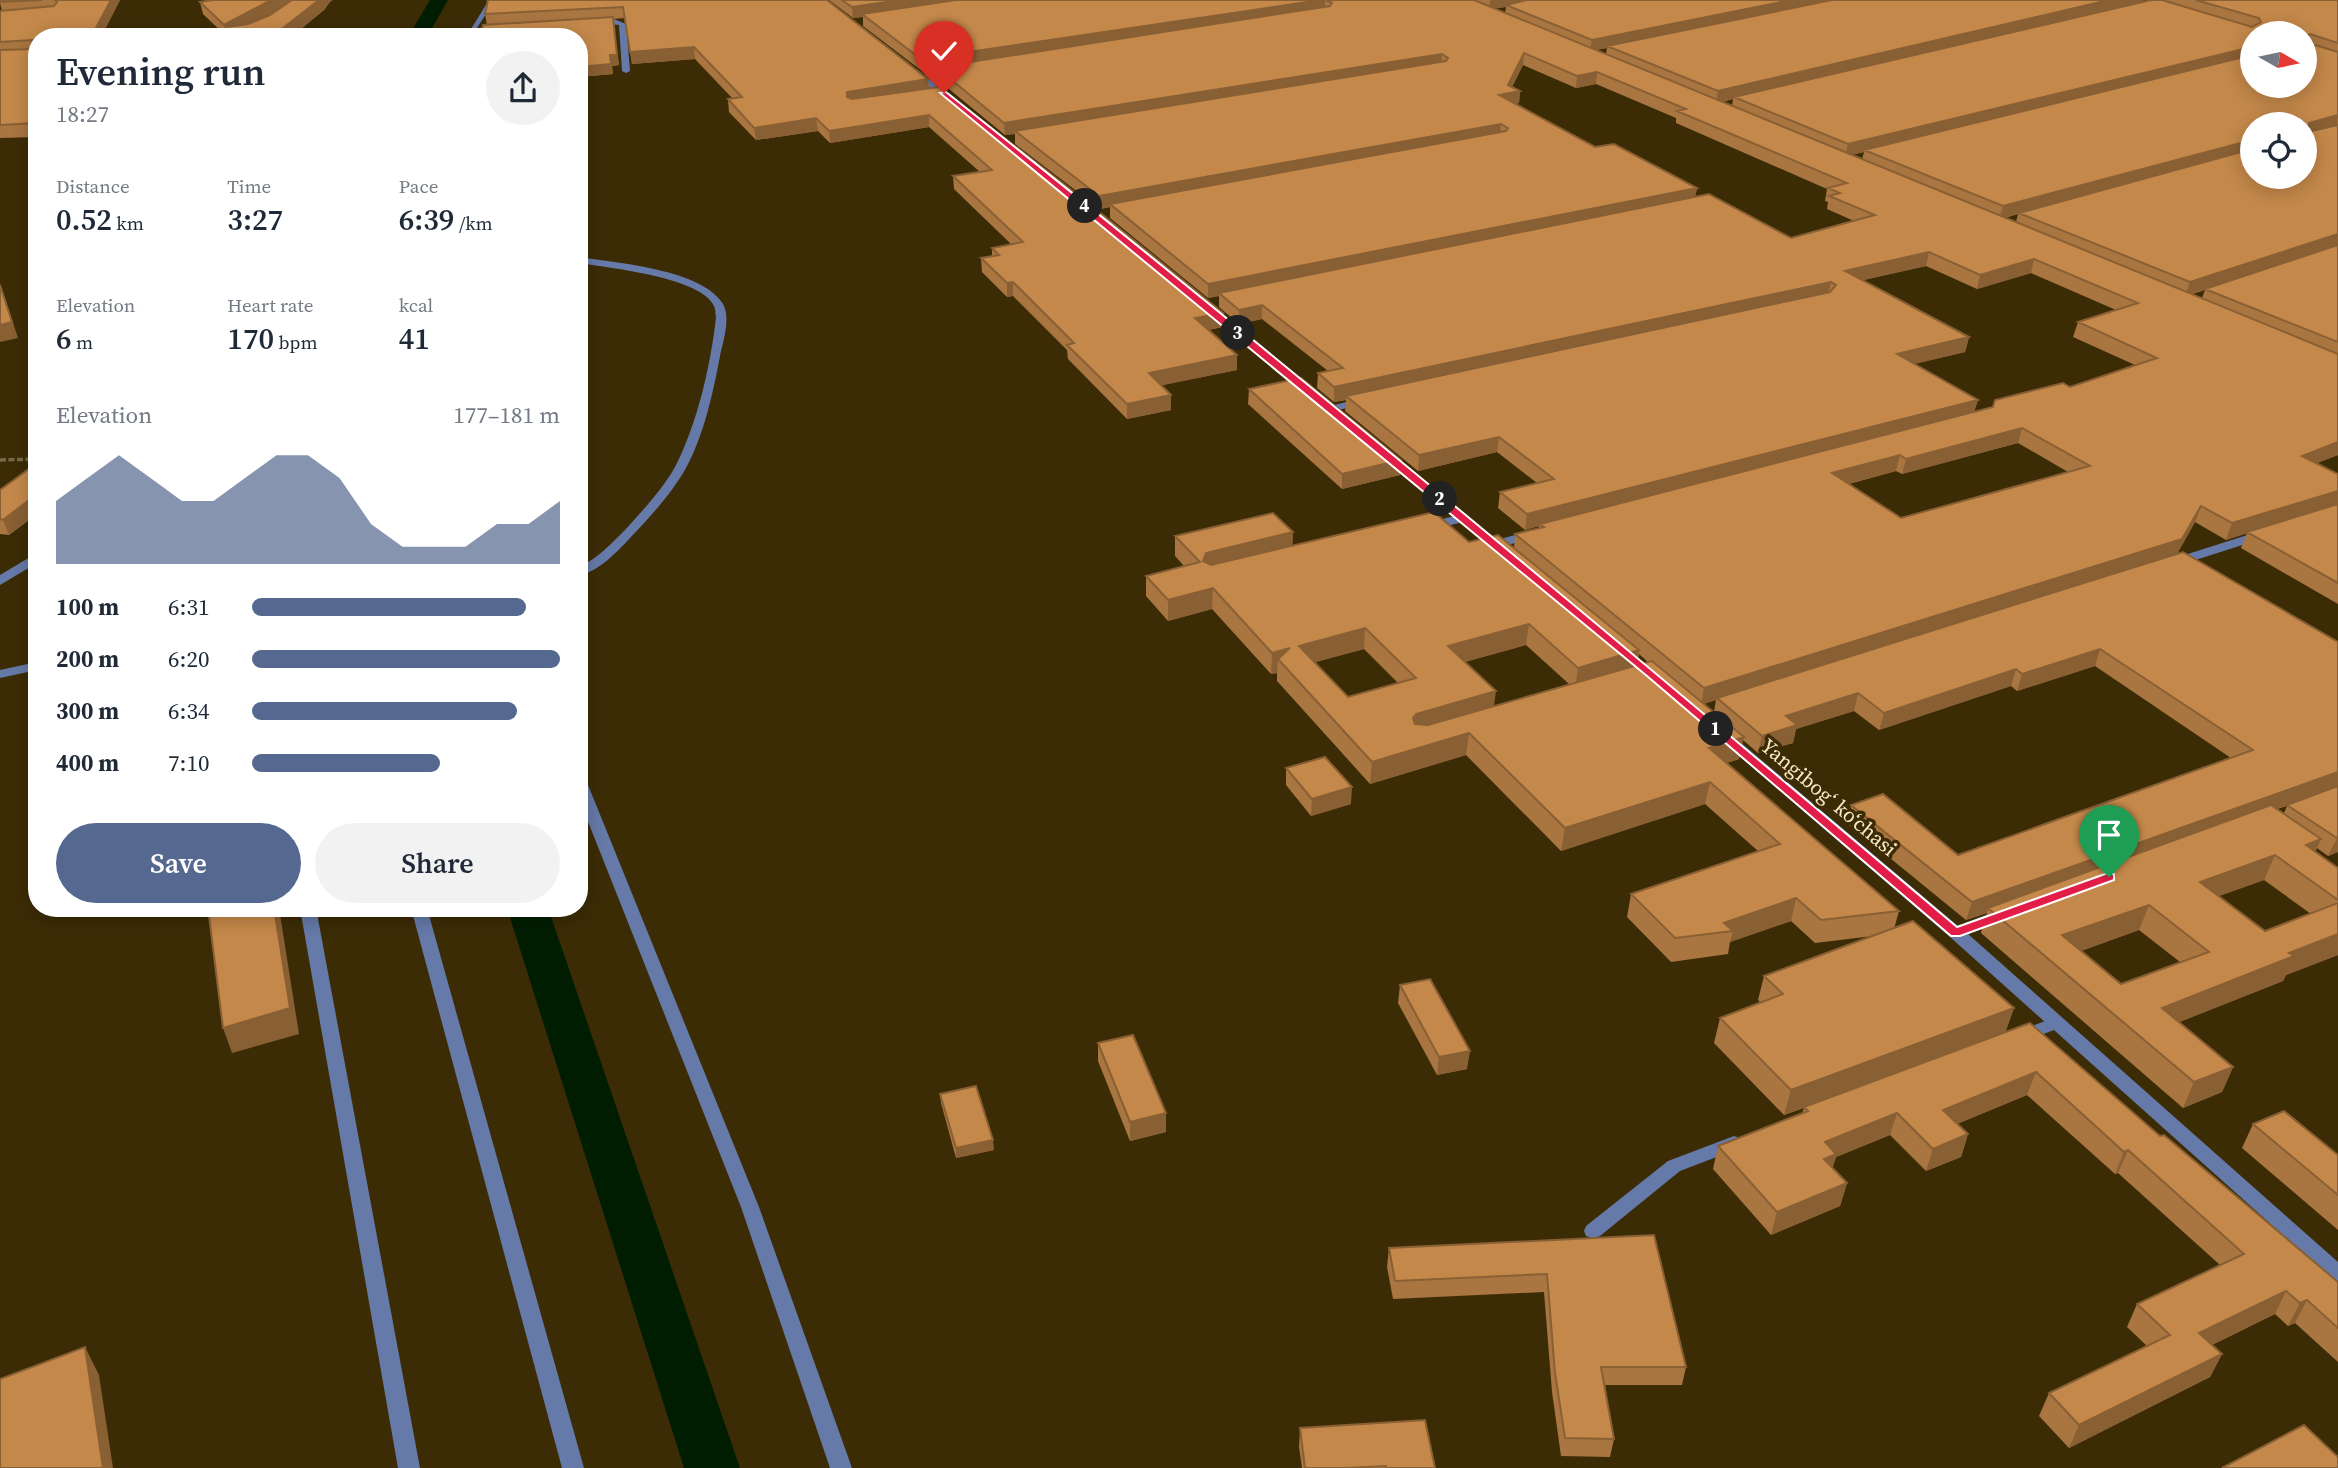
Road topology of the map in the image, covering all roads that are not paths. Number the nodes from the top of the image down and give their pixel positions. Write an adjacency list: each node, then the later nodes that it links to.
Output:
1 (492, 0): 3 (street)
2 (500, 6): 3 (street)
3 (487, 7): 5 (street)
4 (588, 22): 7 (street)
5 (474, 28)
6 (901, 61): 8 (street)
7 (626, 71)
8 (963, 109)
9 (588, 262): 21 (street)
10 (1205, 301): 11 (street)
11 (1370, 400)
12 (1371, 442): 13 (street)
13 (1463, 518): 14 (street); 17 (street)
14 (1423, 528)
15 (1547, 531): 17 (street)
16 (2271, 532): 20 (street)
17 (1494, 545): 18 (street)
18 (1515, 562)
19 (28, 563): 22 (street)
20 (2165, 566)
21 (588, 568)
22 (0, 581)
23 (28, 668): 24 (street)
24 (0, 674)
25 (1718, 731): 30 (street, Yangibogʻ koʻchasi)
26 (588, 802): 38 (street)
27 (2020, 909): 30 (street)
28 (310, 917): 36 (street)
29 (421, 917): 37 (street)
30 (1956, 933): 31 (street, Yangibogʻ koʻchasi)
31 (2056, 1023): 32 (street); 35 (street, Yangibogʻ koʻchasi)
32 (2005, 1042)
33 (1750, 1137): 34 (street)
34 (1593, 1231)
35 (2338, 1273)
36 (409, 1468)
37 (573, 1468)
38 (841, 1468)

